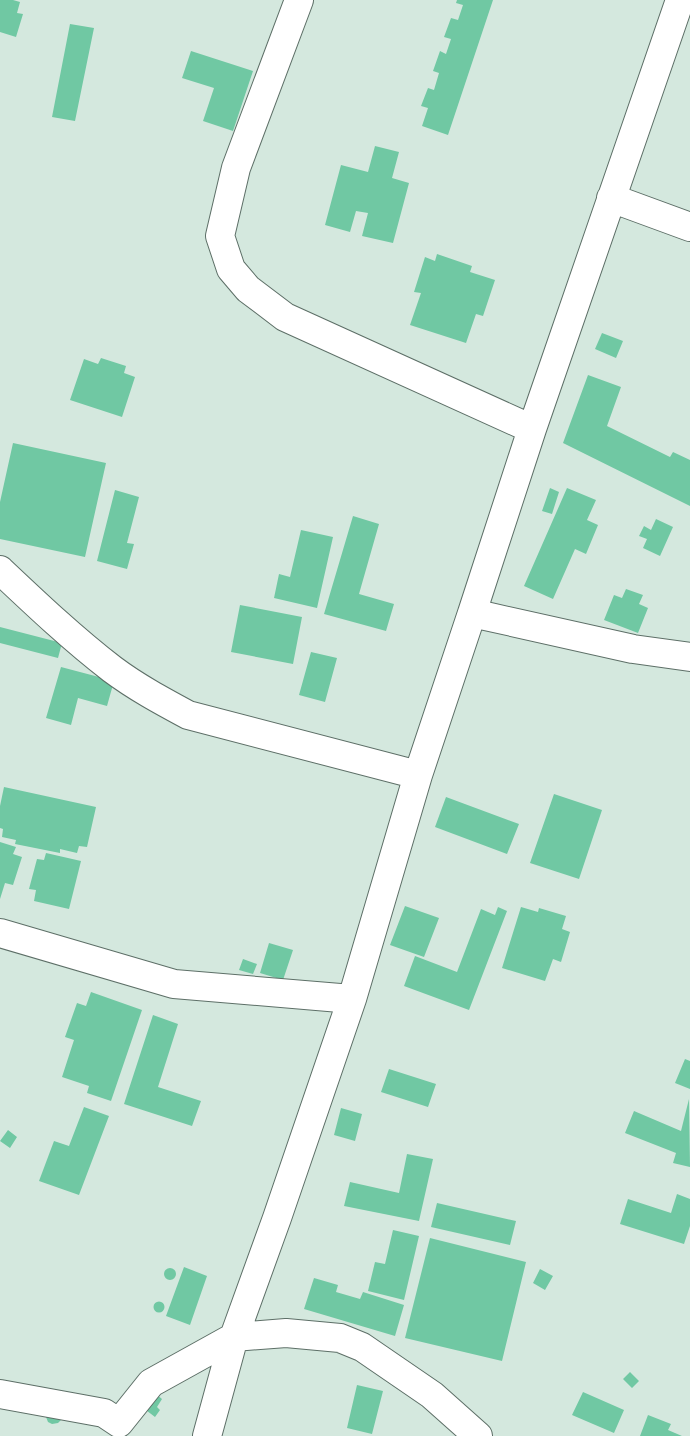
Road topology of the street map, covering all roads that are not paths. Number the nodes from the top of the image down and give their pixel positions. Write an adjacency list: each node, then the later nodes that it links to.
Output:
1 (299, 0): 5 (street)
2 (680, 0): 3 (street)
3 (611, 198): 4 (street); 5 (street)
4 (690, 227)
5 (532, 429): 7 (street)
6 (0, 570): 9 (street)
7 (472, 613): 8 (street); 9 (street)
8 (690, 657)
9 (418, 775): 11 (street)
10 (0, 933): 11 (street)
11 (352, 999): 12 (street)
12 (234, 1337): 14 (street); 15 (street); 16 (street)
13 (0, 1394): 14 (street)
14 (125, 1429)
15 (207, 1436)
16 (478, 1436)

